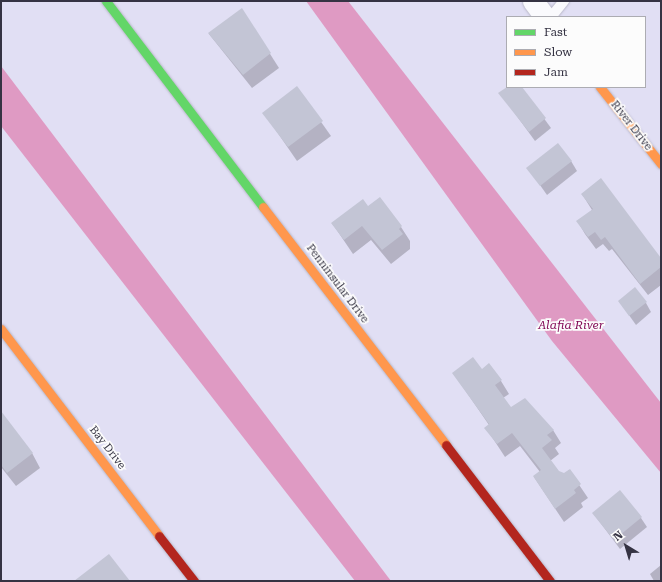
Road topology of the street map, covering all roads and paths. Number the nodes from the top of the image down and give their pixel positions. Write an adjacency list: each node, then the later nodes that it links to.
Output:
1 (106, 1): 10 (street, Penninsular Drive)
2 (533, 1): 4 (street)
3 (564, 1): 5 (lane)
4 (544, 16)
5 (552, 16)
6 (601, 88): 7 (street, River Drive)
7 (661, 164)
8 (1, 329): 9 (street, Bay Drive)
9 (194, 581)
10 (550, 581)

